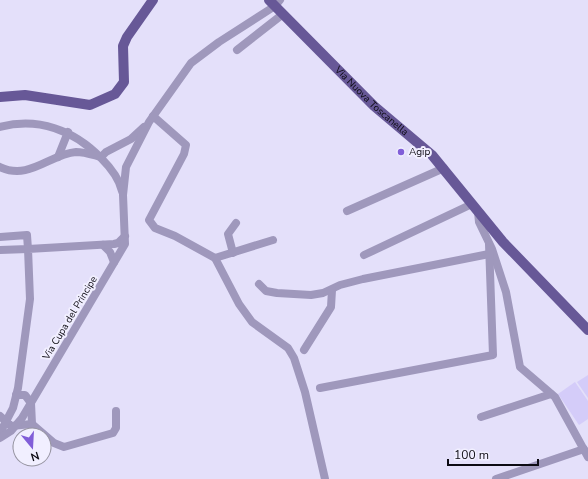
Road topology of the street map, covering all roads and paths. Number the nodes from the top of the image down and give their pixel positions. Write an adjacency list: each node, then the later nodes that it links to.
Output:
1 (153, 0): 5 (main road)
2 (275, 2): 3 (main road, Via Nuova Toscanella); 6 (street)
3 (283, 14): 4 (street); 16 (main road, Via Nuova Toscanella)
4 (237, 50)
5 (0, 97)
6 (151, 119): 9 (street); 32 (street)
7 (0, 127): 8 (street, Via Cupa del Principe)
8 (68, 132): 10 (street, Via Cupa del Principe); 12 (street)
9 (134, 141): 11 (street); 15 (street, Via Cupa del Principe)
10 (87, 145): 11 (street); 13 (street, Via Cupa del Principe)
11 (112, 149): 13 (street)
12 (58, 157): 13 (street); 14 (street)
13 (100, 157): 17 (street, Via Cupa del Principe)
14 (0, 167)
15 (126, 167): 17 (street); 18 (street, Via Cupa del Principe)
16 (444, 168): 19 (main road, Via Nuova Toscanella); 20 (street)
17 (113, 171): 18 (street, Via Cupa del Principe)
18 (123, 195): 22 (street, Via Cupa del Principe)
19 (475, 208): 25 (street); 31 (street); 36 (main road, Via Nuova Toscanella)
20 (347, 211)
21 (236, 223): 29 (street)
22 (125, 236): 26 (street); 33 (street, Via Cupa del Principe)
23 (0, 237): 27 (street)
24 (273, 240): 29 (street)
25 (490, 244): 30 (street); 39 (street)
26 (103, 245): 27 (street); 33 (street)
27 (28, 249): 28 (street); 40 (street)
28 (0, 250)
29 (233, 252): 32 (street)
30 (489, 254): 35 (street); 38 (street)
31 (364, 255)
32 (216, 258): 52 (street)
33 (114, 262): 41 (street, Via Cupa del Principe)
34 (259, 284): 35 (street)
35 (332, 290): 37 (street)
36 (588, 330)
37 (304, 350)
38 (320, 388)
39 (551, 394): 44 (street); 51 (street)
40 (16, 395): 41 (street); 45 (street)
41 (31, 403): 46 (street); 47 (street, Via Cupa del Principe)
42 (116, 411): 46 (street)
43 (0, 416): 45 (street)
44 (481, 417)
45 (7, 421): 47 (street); 49 (street)
46 (32, 424): 47 (street)
47 (15, 427)
48 (12, 429): 50 (street, Via Cupa del Principe)
49 (0, 433)
50 (0, 438)
51 (586, 453): 53 (street)
52 (325, 479)
53 (496, 479)

